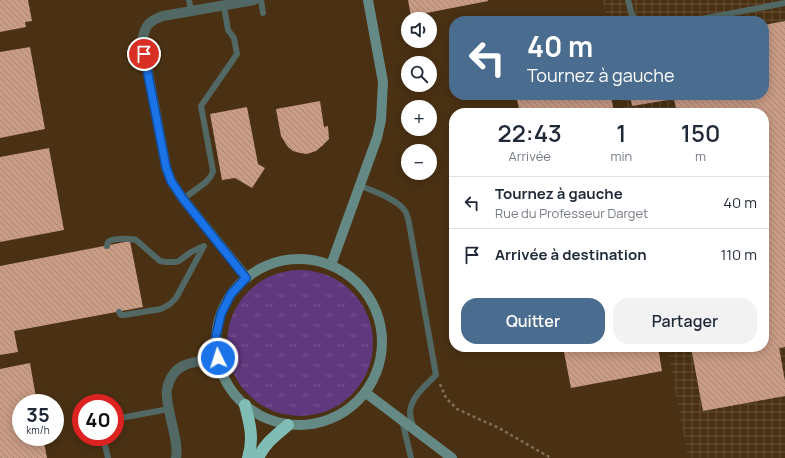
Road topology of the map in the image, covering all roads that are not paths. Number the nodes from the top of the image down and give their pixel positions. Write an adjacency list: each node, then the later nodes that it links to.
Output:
1 (189, 0): 8 (lane)
2 (254, 0): 7 (street)
3 (262, 0): 9 (lane)
4 (368, 0): 12 (street)
5 (628, 0): 10 (lane)
6 (785, 3): 11 (lane)
7 (224, 6): 8 (street); 13 (lane)
8 (191, 11): 13 (street)
9 (263, 13)
10 (633, 16)
11 (717, 16)
12 (360, 186): 17 (street); 27 (lane)
13 (183, 199): 14 (street)
14 (214, 237): 16 (lane); 18 (street)
15 (107, 246): 16 (lane)
16 (204, 246): 19 (lane)
17 (331, 265): 18 (street); 21 (street)
18 (246, 278): 20 (street)
19 (118, 312)
20 (218, 358): 22 (street); 23 (street)
21 (366, 393): 25 (street); 26 (street)
22 (245, 405): 26 (street); 31 (highway)
23 (169, 409): 24 (lane); 30 (street)
24 (124, 417)
25 (402, 420): 27 (street); 33 (lane)
26 (288, 425): 32 (highway)
27 (414, 429): 34 (street)
28 (105, 446): 29 (lane)
29 (108, 458)
30 (176, 458)
31 (248, 458)
32 (258, 458)
33 (410, 458)
34 (452, 458)

